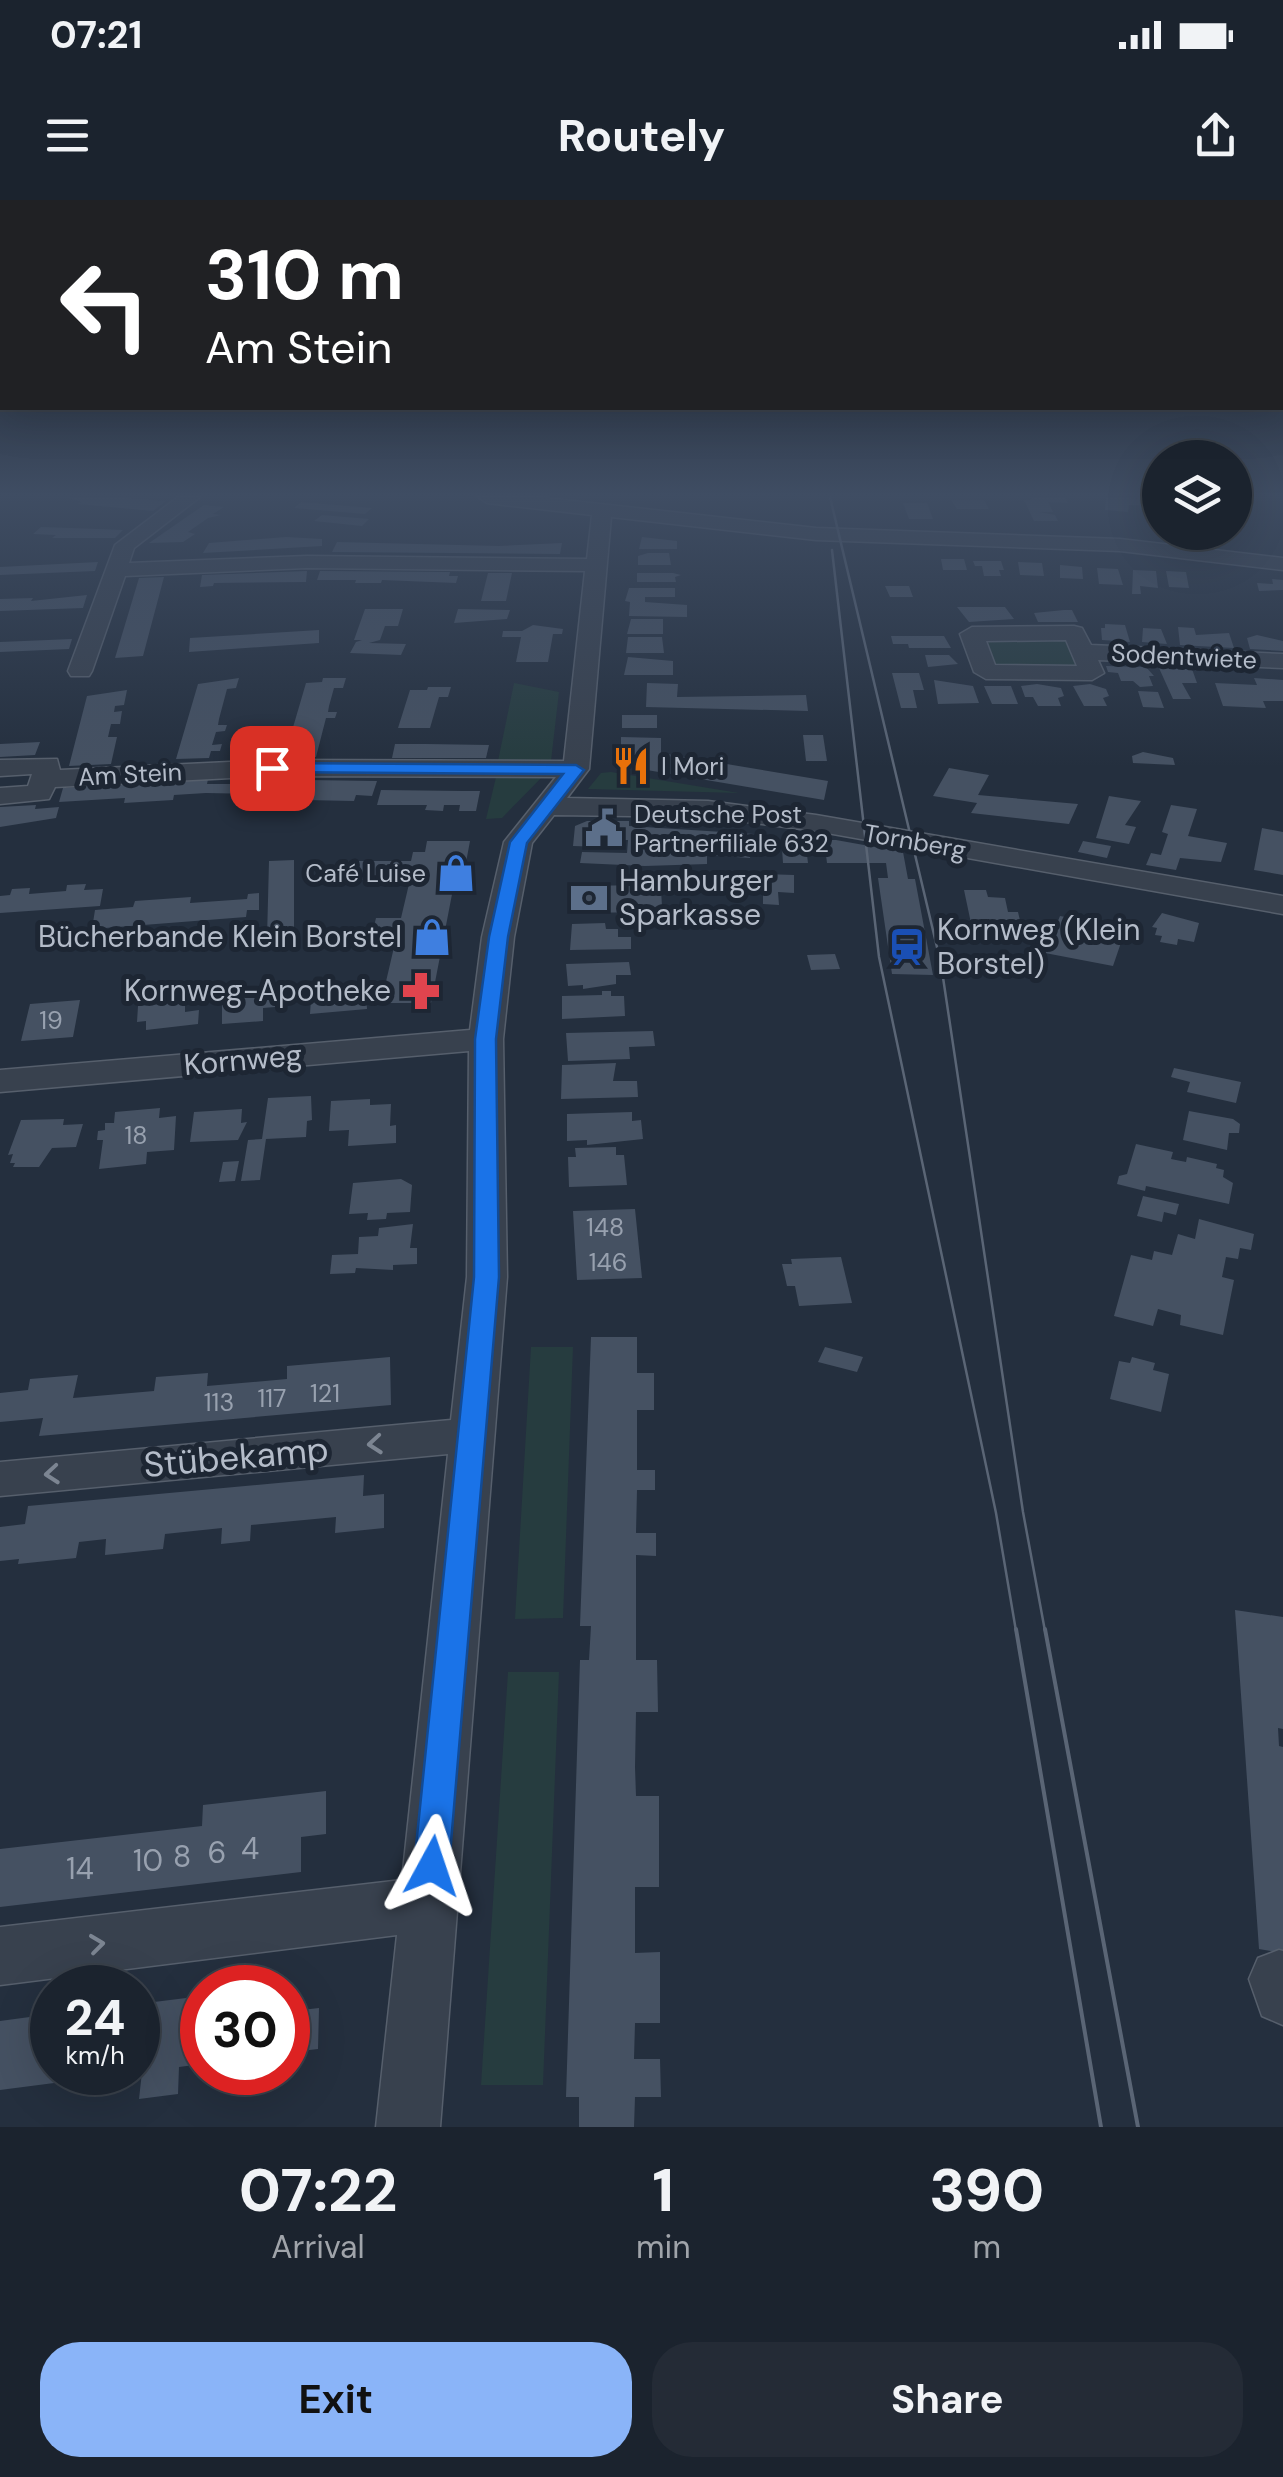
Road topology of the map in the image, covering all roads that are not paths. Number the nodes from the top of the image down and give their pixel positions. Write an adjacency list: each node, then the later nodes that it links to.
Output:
1 (109, 587): 5 (street)
2 (596, 587): 7 (street)
3 (1084, 652): 4 (street, Sodentwiete)
4 (1283, 661)
5 (80, 671)
6 (0, 768): 8 (street, Am Stein)
7 (576, 770): 8 (street, Am Stein); 10 (street)
8 (44, 779): 9 (street, Am Stein)
9 (0, 796)
10 (544, 806): 11 (street, Tornberg); 12 (street)
11 (1283, 905)
12 (486, 1039): 13 (street, Kornweg); 14 (street)
13 (0, 1081)
14 (472, 1434): 15 (street, Stübekamp, one-way to 15); 16 (street)
15 (0, 1479)
16 (428, 1904): 17 (street, one-way to 16); 18 (street)
17 (0, 1956)
18 (408, 2127)

